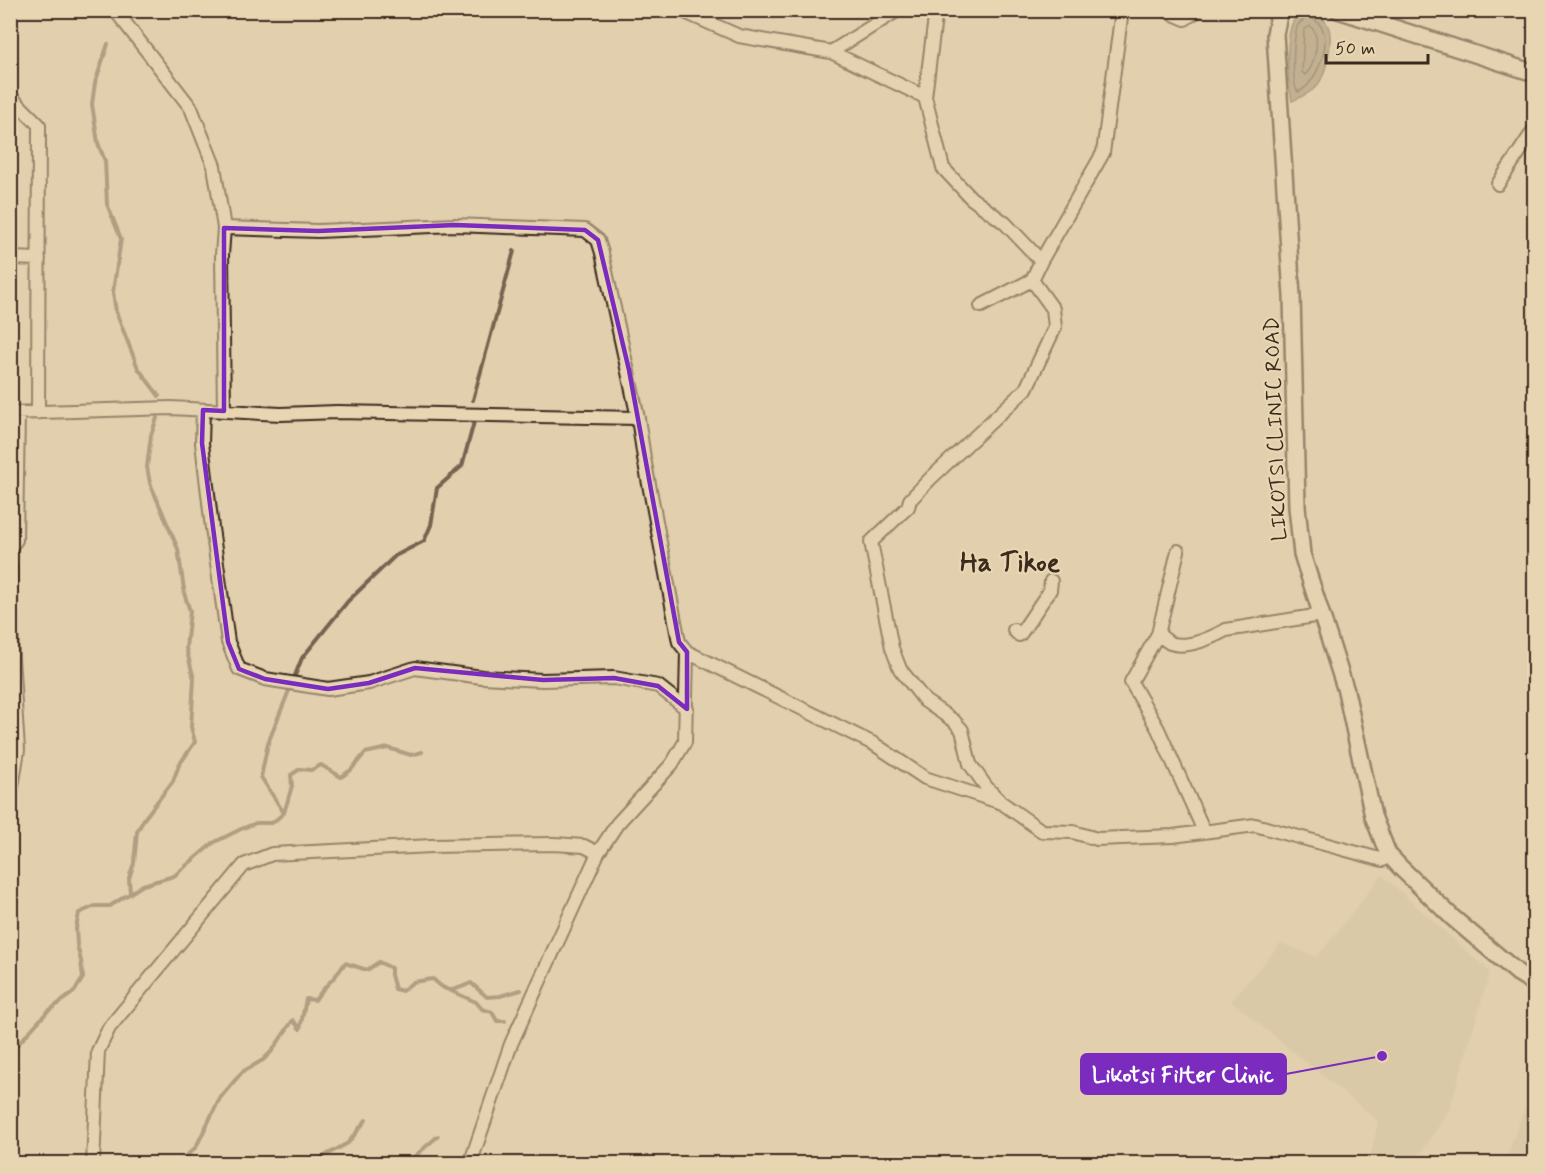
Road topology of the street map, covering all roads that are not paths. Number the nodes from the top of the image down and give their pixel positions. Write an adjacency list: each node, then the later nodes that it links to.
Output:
1 (115, 10): 16 (street)
2 (680, 10): 10 (street)
3 (898, 10): 10 (street)
4 (936, 10): 13 (street)
5 (1122, 10): 19 (street)
6 (1164, 10): 7 (street)
7 (1198, 10)
8 (1280, 10): 31 (street, LIKOTSI CLINIC ROAD)
9 (1338, 10): 11 (street)
10 (831, 52): 13 (street)
11 (1534, 73)
12 (10, 96): 18 (street)
13 (926, 97): 19 (street)
14 (1534, 130): 15 (street)
15 (1498, 184)
16 (224, 228): 23 (street); 26 (street)
17 (10, 258): 18 (street)
18 (39, 259): 25 (street)
19 (1041, 261): 20 (street)
20 (1032, 280): 21 (street); 37 (street)
21 (981, 306)
22 (203, 410): 23 (street); 25 (street); 35 (street)
23 (224, 411): 26 (street)
24 (14, 413): 25 (street); 27 (street)
25 (38, 413)
26 (638, 418): 34 (street)
27 (10, 547)
28 (1178, 550): 33 (street)
29 (10, 565): 36 (street)
30 (1051, 580): 32 (street)
31 (1321, 615): 33 (street); 40 (street, LIKOTSI CLINIC ROAD)
32 (1014, 630)
33 (1158, 634): 38 (street)
34 (687, 652): 35 (street); 37 (street)
35 (687, 709): 39 (street)
36 (10, 799)
37 (1002, 803): 38 (street)
38 (1204, 831): 40 (street)
39 (598, 853): 42 (street); 43 (street)
40 (1388, 854): 41 (street, LIKOTSI CLINIC ROAD)
41 (1534, 983)
42 (93, 1164)
43 (470, 1164)

